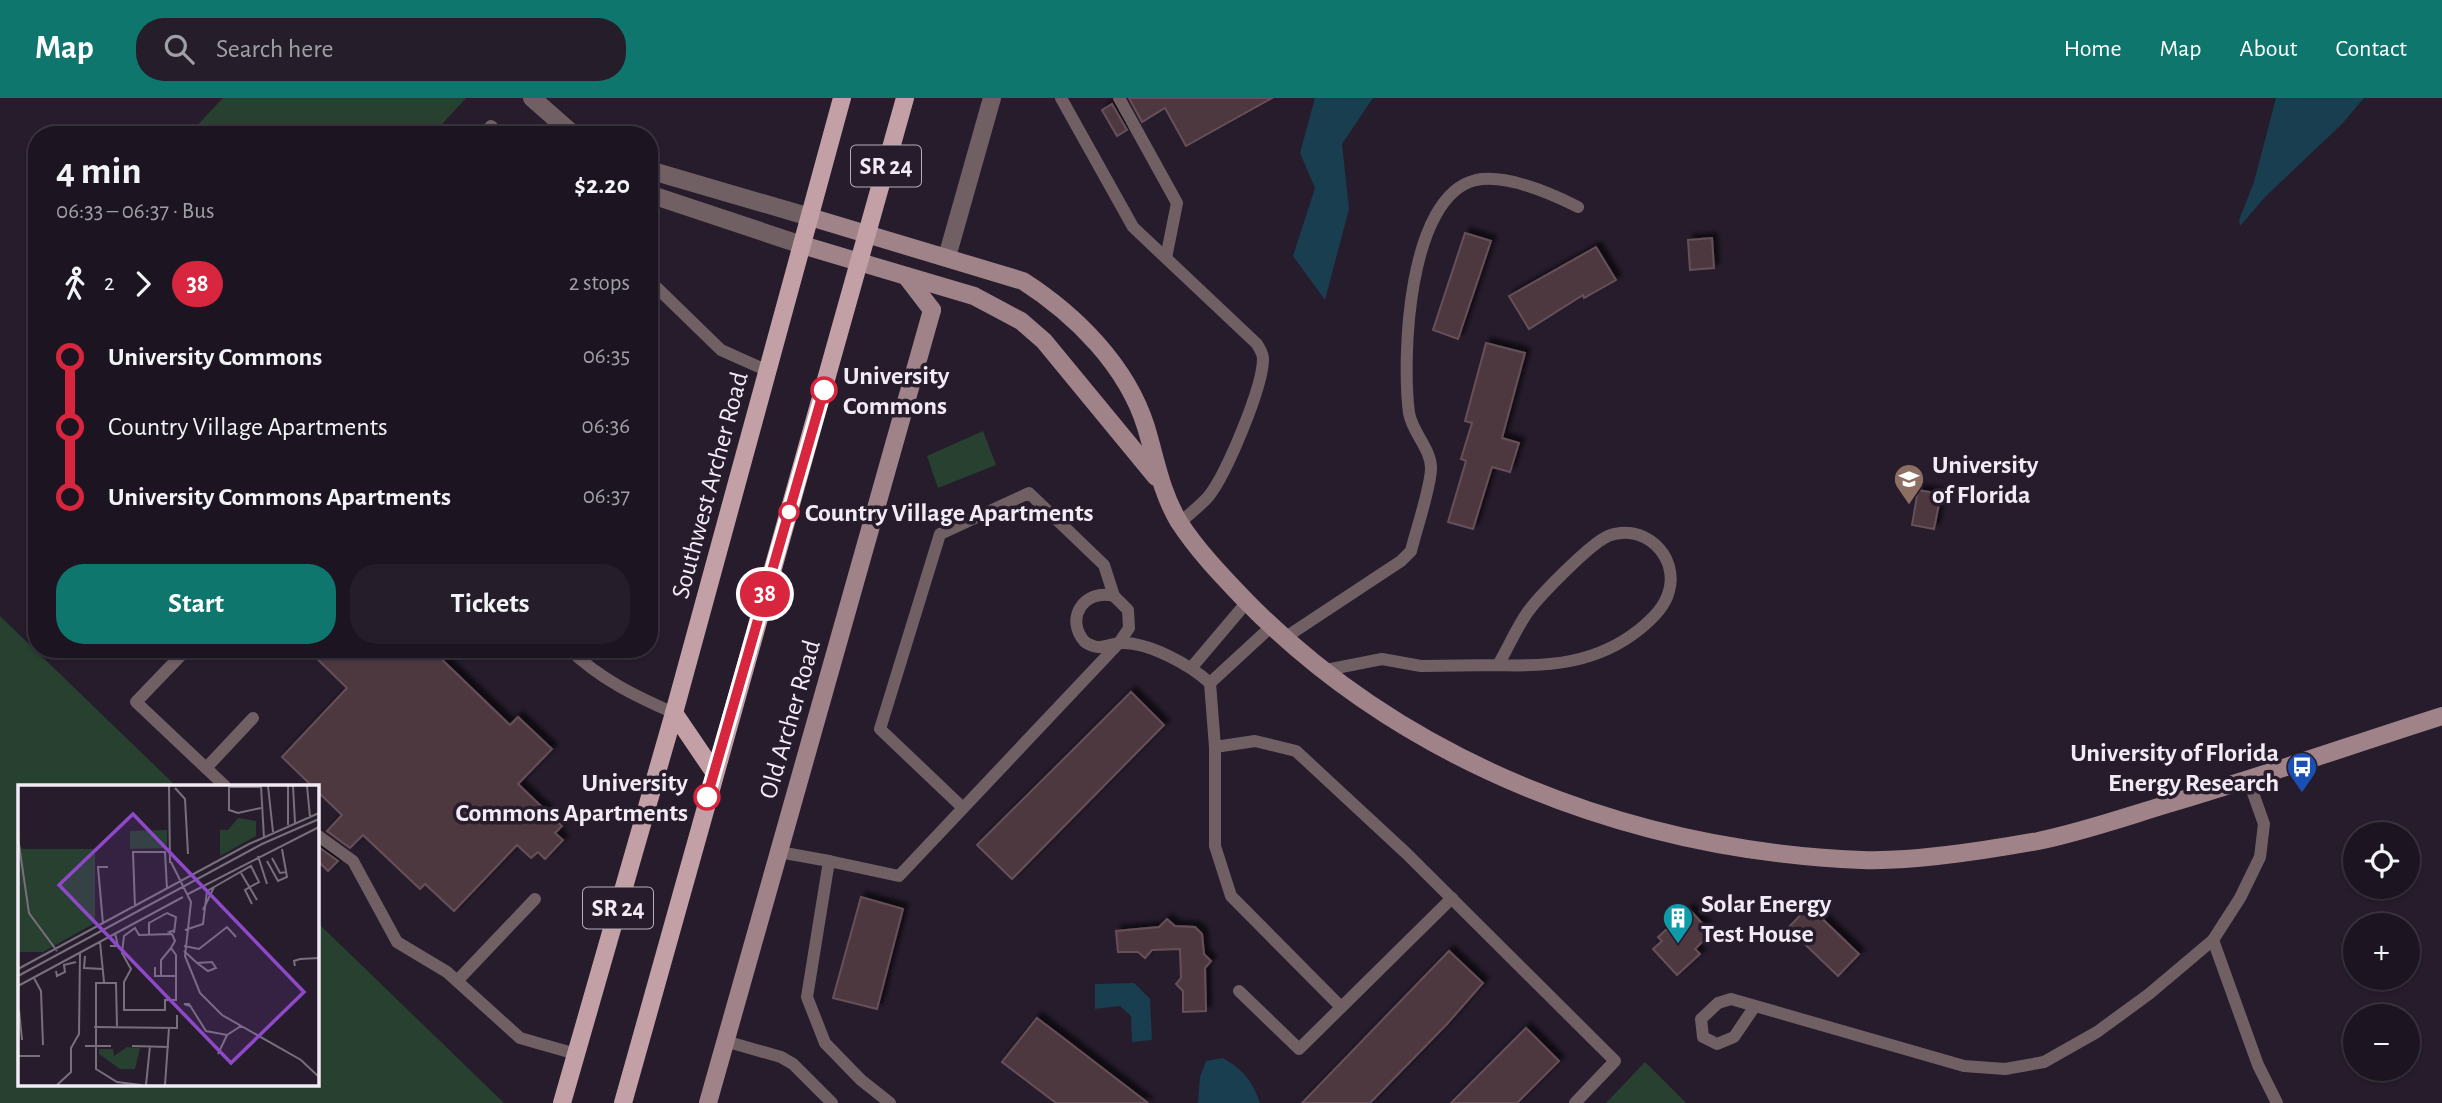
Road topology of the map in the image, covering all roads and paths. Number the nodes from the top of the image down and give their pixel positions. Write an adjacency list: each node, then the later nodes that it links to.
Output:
1 (532, 98): 7 (street)
2 (842, 98): 11 (main road, SR 24)
3 (905, 98): 12 (main road, SR 24)
4 (992, 98): 14 (street)
5 (1061, 98): 15 (lane)
6 (1119, 98): 15 (lane)
7 (564, 126)
8 (658, 173): 11 (street)
9 (658, 197): 13 (street)
10 (1578, 207): 26 (lane)
11 (810, 217): 12 (street); 13 (main road, SR 24)
12 (867, 234): 14 (street); 16 (main road, SR 24)
13 (802, 244): 16 (street); 21 (main road, Southwest Archer Road / SR 24)
14 (947, 257): 22 (street)
15 (1166, 258): 23 (lane)
16 (859, 262): 17 (street); 39 (main road, SR 24)
17 (906, 276): 19 (street); 20 (street)
18 (658, 289): 21 (lane)
19 (967, 293): 20 (street); 22 (street)
20 (932, 310): 44 (street, Old Archer Road)
21 (768, 371): 34 (main road, Southwest Archer Road / SR 24)
22 (1158, 480): 23 (street)
23 (1180, 523): 25 (street)
24 (1114, 596): 27 (lane); 27 (lane); 42 (lane)
25 (1247, 602): 26 (street); 31 (lane)
26 (1279, 631): 32 (street); 33 (lane)
27 (1119, 643): 31 (lane); 42 (lane)
28 (178, 658): 38 (lane)
29 (578, 658): 34 (lane)
30 (1499, 665): 30 (lane); 32 (lane)
31 (1192, 667): 33 (lane)
32 (1326, 670): 40 (street)
33 (1210, 683): 37 (lane)
34 (674, 713): 39 (main road); 54 (main road, Southwest Archer Road / SR 24)
35 (2442, 716): 40 (street)
36 (253, 718): 38 (lane)
37 (1215, 747): 46 (lane); 52 (lane)
38 (206, 768): 41 (lane)
39 (714, 772): 56 (main road, SR 24)
40 (2248, 779): 48 (lane)
41 (224, 785)
42 (963, 808): 45 (lane)
43 (318, 836): 49 (lane)
44 (779, 852): 45 (lane); 53 (street, Old Archer Road)
45 (829, 861): 59 (lane)
46 (1452, 898): 52 (lane); 60 (lane)
47 (535, 899): 49 (lane)
48 (2213, 940): 51 (lane); 61 (lane)
49 (457, 981): 54 (lane)
50 (1239, 990): 52 (lane)
51 (1755, 1006)
52 (1341, 1007)
53 (725, 1041): 57 (street, Old Archer Road); 58 (lane)
54 (576, 1055): 55 (main road, Southwest Archer Road / SR 24)
55 (562, 1103)
56 (623, 1103)
57 (708, 1103)
58 (832, 1103)
59 (890, 1103)
60 (1575, 1103)
61 (2277, 1103)

